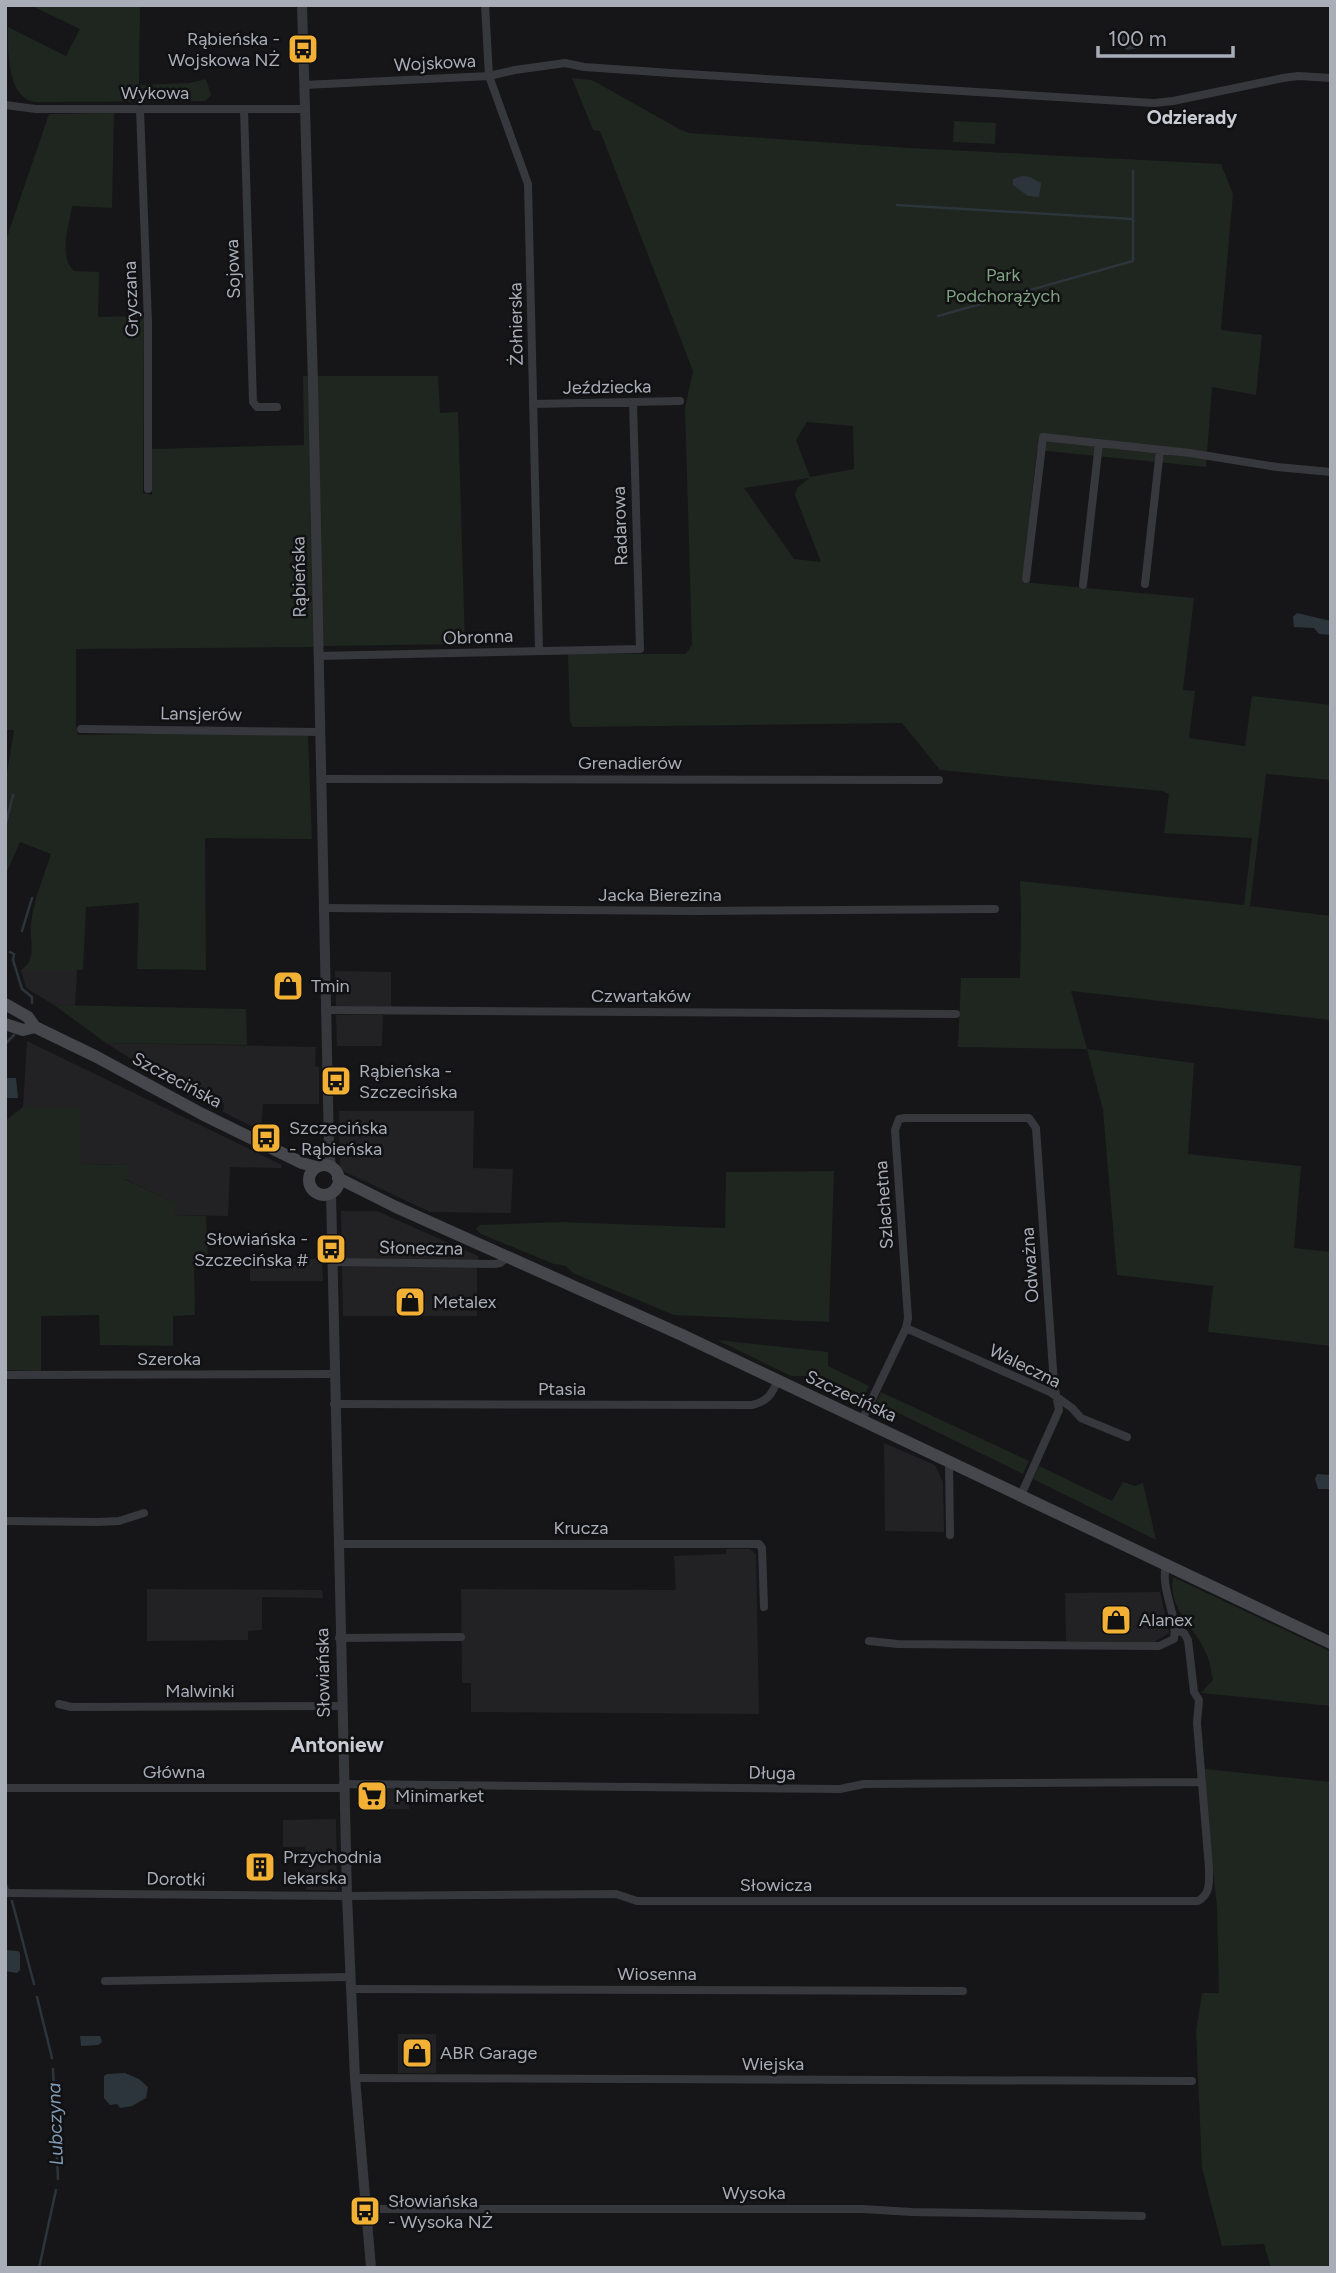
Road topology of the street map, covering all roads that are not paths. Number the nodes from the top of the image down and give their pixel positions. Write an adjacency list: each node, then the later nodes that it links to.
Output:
1 (302, 5): 5 (street, Rąbieńska)
2 (485, 5): 3 (street, Żołnierska)
3 (489, 76): 4 (street, Wojskowa); 5 (street, Wojskowa); 12 (street, Żołnierska)
4 (1331, 78)
5 (304, 85): 9 (street, Rąbieńska)
6 (5, 105): 7 (street, Wykowa)
7 (140, 109): 8 (street, Wykowa); 17 (street, Gryczana)
8 (244, 109): 9 (street, Wykowa); 13 (street, Sojowa)
9 (305, 109): 23 (street, Rąbieńska)
10 (680, 401): 11 (street, Jeździecka)
11 (633, 402): 12 (street, Jeździecka); 21 (street, Radarowa)
12 (533, 404): 22 (street, Żołnierska)
13 (276, 407)
14 (1099, 443): 15 (street); 18 (street); 20 (street)
15 (1160, 450): 16 (street); 19 (street)
16 (1331, 472)
17 (148, 489)
18 (1026, 579)
19 (1145, 584)
20 (1083, 585)
21 (640, 649): 22 (street, Obronna)
22 (539, 650): 23 (street, Obronna)
23 (318, 656): 25 (street, Rąbieńska)
24 (81, 729): 25 (street, Lansjerów)
25 (320, 732): 26 (street, Rąbieńska)
26 (321, 779): 27 (street, Grenadierów); 28 (street, Rąbieńska)
27 (939, 780)
28 (324, 908): 29 (street, Jacka Bierezina); 31 (street, Rąbieńska)
29 (995, 909)
30 (5, 1004): 34 (main road, Szczecińska)
31 (326, 1010): 32 (street, Czwartaków); 36 (street, Rąbieńska)
32 (956, 1014)
33 (5, 1024): 34 (main road, Szczecińska)
34 (35, 1027): 36 (main road, Szczecińska)
35 (1035, 1128): 39 (street, Szlachetna); 43 (street, Odważna)
36 (327, 1181): 37 (main road, Szczecińska); 38 (street, Słowiańska)
37 (508, 1257): 38 (street, Słoneczna); 42 (main road, Szczecińska)
38 (331, 1262): 40 (street, Słowiańska)
39 (906, 1328): 43 (street, Waleczna); 45 (street, Szlachetna)
40 (333, 1374): 41 (street, Szeroka); 44 (street, Słowiańska)
41 (5, 1376)
42 (778, 1380): 44 (street, Ptasia); 45 (main road, Szczecińska)
43 (1058, 1399): 46 (street, Waleczna); 48 (street)
44 (334, 1404): 52 (street, Słowiańska)
45 (862, 1420): 47 (main road, Szczecińska)
46 (1127, 1437)
47 (949, 1462): 48 (main road, Szczecińska); 51 (street)
48 (1021, 1495): 53 (main road, Szczecińska)
49 (144, 1513): 50 (street)
50 (5, 1521)
51 (950, 1535)
52 (338, 1544): 54 (street, Krucza); 57 (street, Słowiańska)
53 (1166, 1565): 55 (street); 59 (main road, Szczecińska)
54 (764, 1607)
55 (1176, 1630): 58 (street); 62 (street)
56 (461, 1637): 57 (street)
57 (340, 1638): 61 (street, Słowiańska)
58 (869, 1642)
59 (1331, 1643)
60 (58, 1704): 61 (street, Malwinki)
61 (341, 1706): 63 (street, Słowiańska)
62 (1201, 1782): 63 (street, Długa); 66 (street, Słowicza)
63 (343, 1786): 64 (street, Główna); 66 (street, Słowiańska)
64 (5, 1788)
65 (5, 1893): 66 (street, Dorotki)
66 (347, 1896): 67 (street, Słowiańska)
67 (350, 1976): 68 (street); 69 (street, Słowiańska)
68 (104, 1981)
69 (351, 1989): 70 (street, Wiosenna); 71 (street, Słowiańska)
70 (963, 1991)
71 (355, 2078): 72 (street, Wiejska); 73 (street, Słowiańska)
72 (1192, 2081)
73 (365, 2209): 74 (street, Wysoka); 75 (street, Słowiańska)
74 (1142, 2216)
75 (371, 2268)

